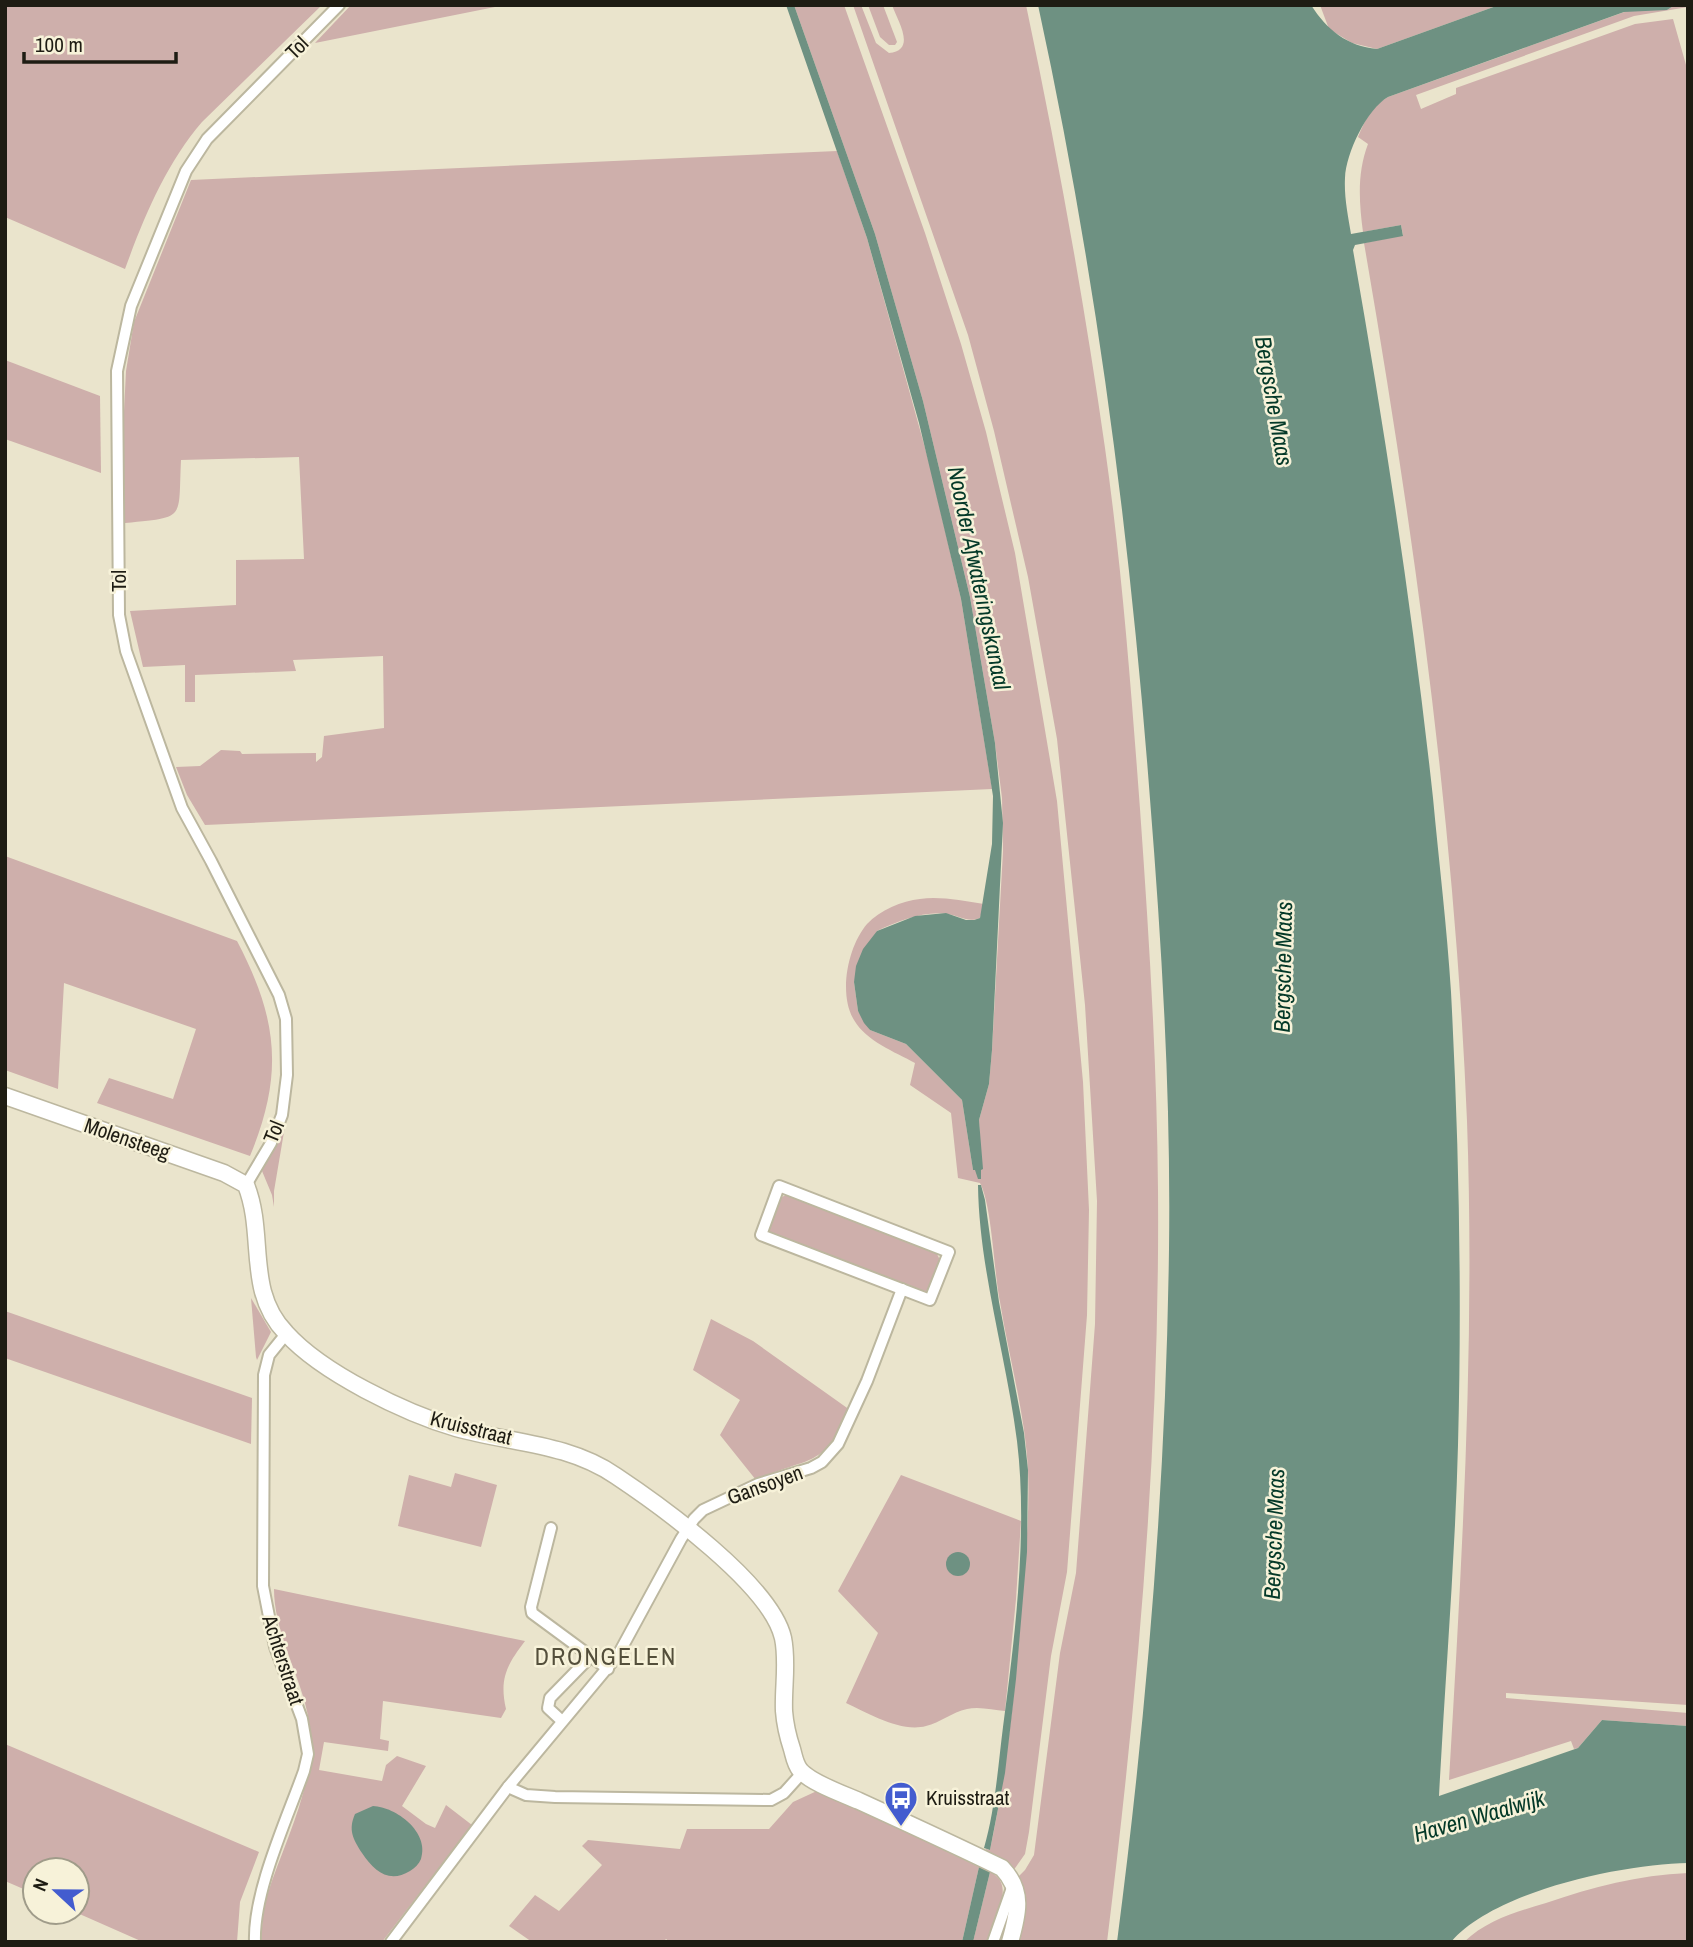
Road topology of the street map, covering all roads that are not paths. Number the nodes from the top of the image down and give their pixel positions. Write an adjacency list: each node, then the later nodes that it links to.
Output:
1 (339, 5): 3 (street, Tol)
2 (5, 1096): 3 (street, Molensteeg)
3 (246, 1185): 5 (street, Kruisstraat)
4 (902, 1289): 4 (street); 7 (street, Gansoyen)
5 (286, 1334): 7 (street, Kruisstraat); 14 (street, Achterstraat)
6 (551, 1528): 8 (street)
7 (688, 1529): 9 (street, Gansoyen); 11 (street, Kruisstraat)
8 (590, 1657): 9 (street); 10 (street)
9 (608, 1669): 10 (street, Gansoyen)
10 (562, 1721): 12 (street, Gansoyen)
11 (803, 1773): 12 (street); 13 (street)
12 (508, 1787): 15 (street, Gansoyen)
13 (1014, 1883): 16 (street); 17 (street)
14 (255, 1942)
15 (391, 1942)
16 (993, 1942)
17 (1010, 1942)

